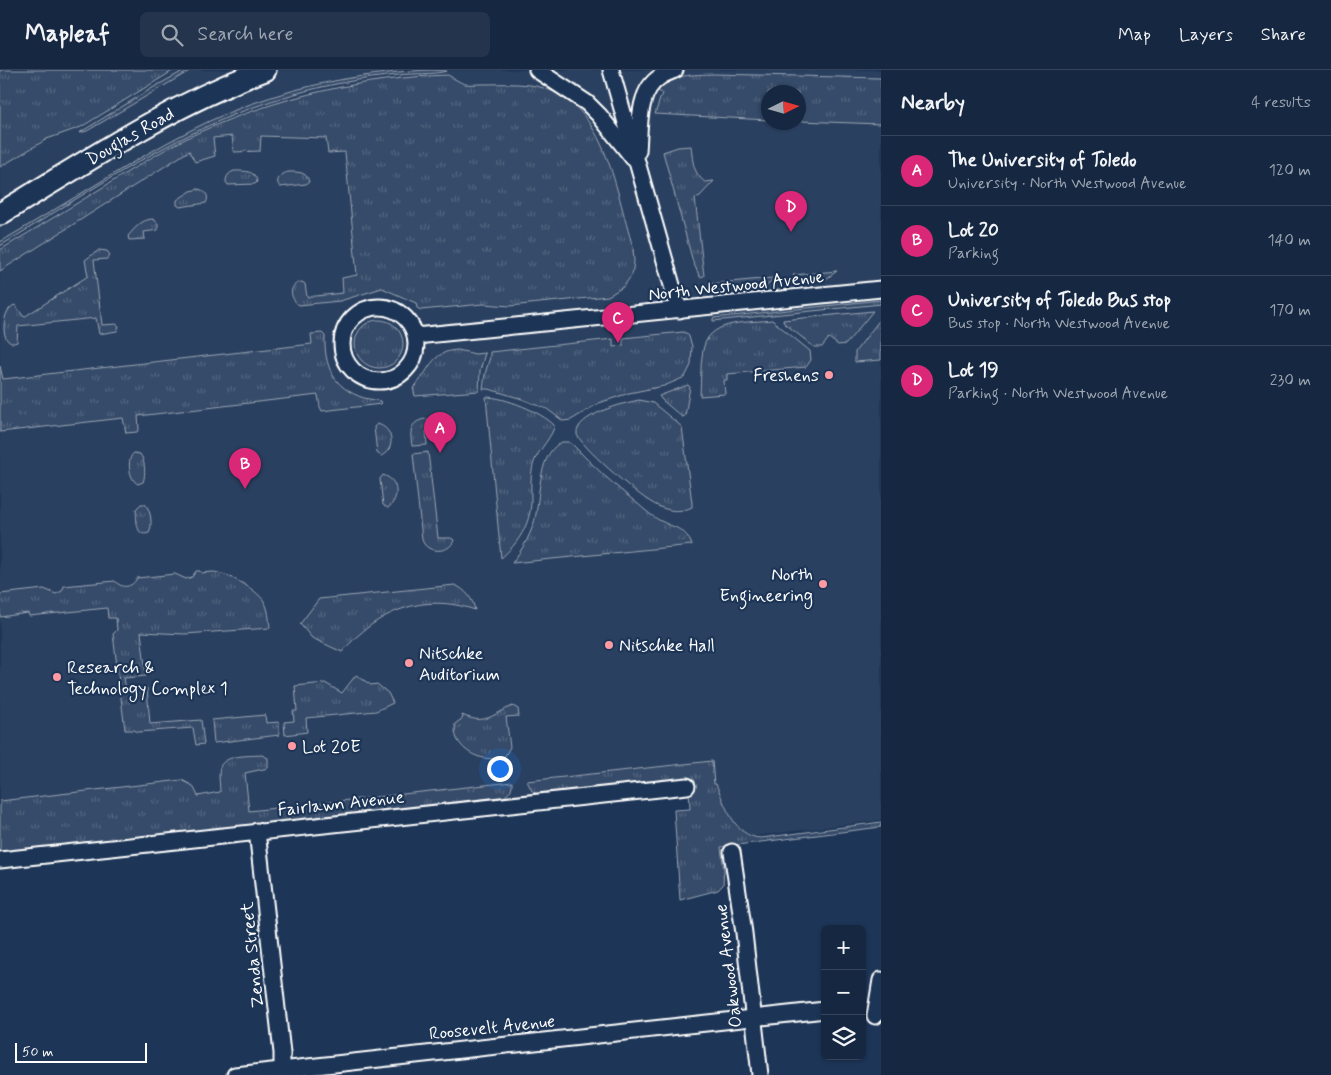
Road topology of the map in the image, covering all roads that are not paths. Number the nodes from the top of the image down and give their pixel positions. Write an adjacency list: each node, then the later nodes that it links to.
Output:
1 (265, 70): 6 (street, Douglas Road)
2 (537, 70): 5 (street)
3 (611, 70): 5 (street)
4 (675, 70): 5 (street)
5 (637, 163): 8 (street)
6 (0, 214)
7 (881, 289): 8 (street, North Westwood Avenue)
8 (679, 310): 9 (street, North Westwood Avenue)
9 (416, 336): 9 (street)
10 (687, 786): 11 (street, Fairlawn Avenue)
11 (258, 831): 13 (street, Fairlawn Avenue); 18 (street, Zenda Street)
12 (732, 852): 17 (street, Oakwood Avenue)
13 (0, 860)
14 (881, 980): 16 (street)
15 (821, 1010): 17 (street, Roosevelt Avenue)
16 (873, 1016)
17 (753, 1017): 18 (street, Roosevelt Avenue); 20 (street, Oakwood Avenue)
18 (282, 1072): 19 (street, Roosevelt Avenue)
19 (235, 1075)
20 (760, 1075)

